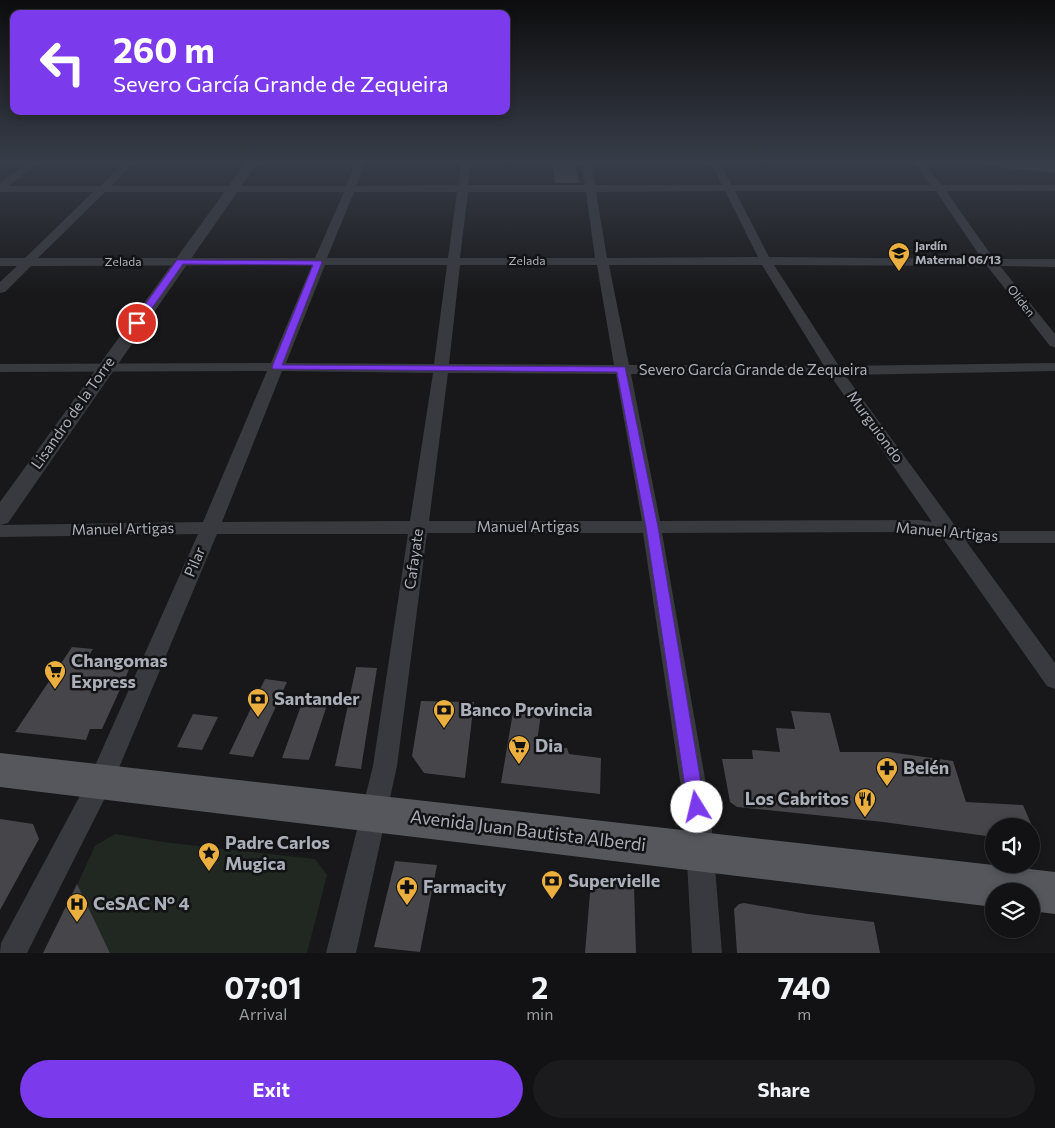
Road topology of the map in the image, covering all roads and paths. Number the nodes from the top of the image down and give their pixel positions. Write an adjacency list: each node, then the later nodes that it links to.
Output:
1 (84, 206): 12 (street)
2 (220, 206): 13 (street, Lisandro de la Torre)
3 (343, 206): 14 (street, Pilar)
4 (460, 206): 8 (street, Cafayate)
5 (594, 206): 9 (street)
6 (737, 206): 10 (street, Murguiondo)
7 (952, 206): 15 (street, Oliden)
8 (453, 261): 9 (street, Zelada); 14 (street, Zelada); 23 (street, Cafayate)
9 (602, 261): 10 (street, Zelada); 24 (street)
10 (766, 261): 15 (street, Zelada); 25 (street, Murguiondo)
11 (0, 262): 12 (street, Zelada)
12 (27, 262): 13 (street, Zelada); 17 (street)
13 (180, 262): 14 (street, Zelada); 22 (street, Lisandro de la Torre)
14 (318, 262): 19 (street, Pilar)
15 (991, 263): 16 (street, Zelada); 18 (street, Oliden)
16 (1055, 264)
17 (0, 289)
18 (1055, 343)
19 (276, 367): 22 (street, Severo García Grande de Zequeira); 23 (street, Severo García Grande de Zequeira); 29 (street, Pilar)
20 (1055, 367): 25 (street, Severo García Grande de Zequeira)
21 (0, 368): 22 (street, Severo García Grande de Zequeira)
22 (104, 368): 26 (street, Lisandro de la Torre)
23 (440, 368): 24 (street, Severo García Grande de Zequeira); 27 (street, Cafayate)
24 (622, 370): 25 (street, Severo García Grande de Zequeira); 28 (street)
25 (834, 371): 31 (street, Murguiondo)
26 (0, 518)
27 (418, 527): 28 (street, Manuel Artigas); 29 (street, Manuel Artigas); 36 (street, Cafayate)
28 (652, 527): 31 (street, Manuel Artigas); 37 (street)
29 (210, 528): 30 (street, Manuel Artigas); 35 (street, Pilar)
30 (0, 531)
31 (950, 532): 32 (street, Manuel Artigas); 33 (street, Murguiondo)
32 (1055, 537)
33 (1055, 680)
34 (0, 770): 35 (main road, Avenida Juan Bautista Alberdi)
35 (100, 782): 36 (main road, Avenida Juan Bautista Alberdi); 39 (street, Pilar)
36 (374, 814): 37 (main road, Avenida Juan Bautista Alberdi); 40 (street, Cafayate)
37 (700, 851): 38 (main road, Avenida Juan Bautista Alberdi); 41 (street)
38 (1055, 893)
39 (11, 953)
40 (341, 953)
41 (707, 953)

